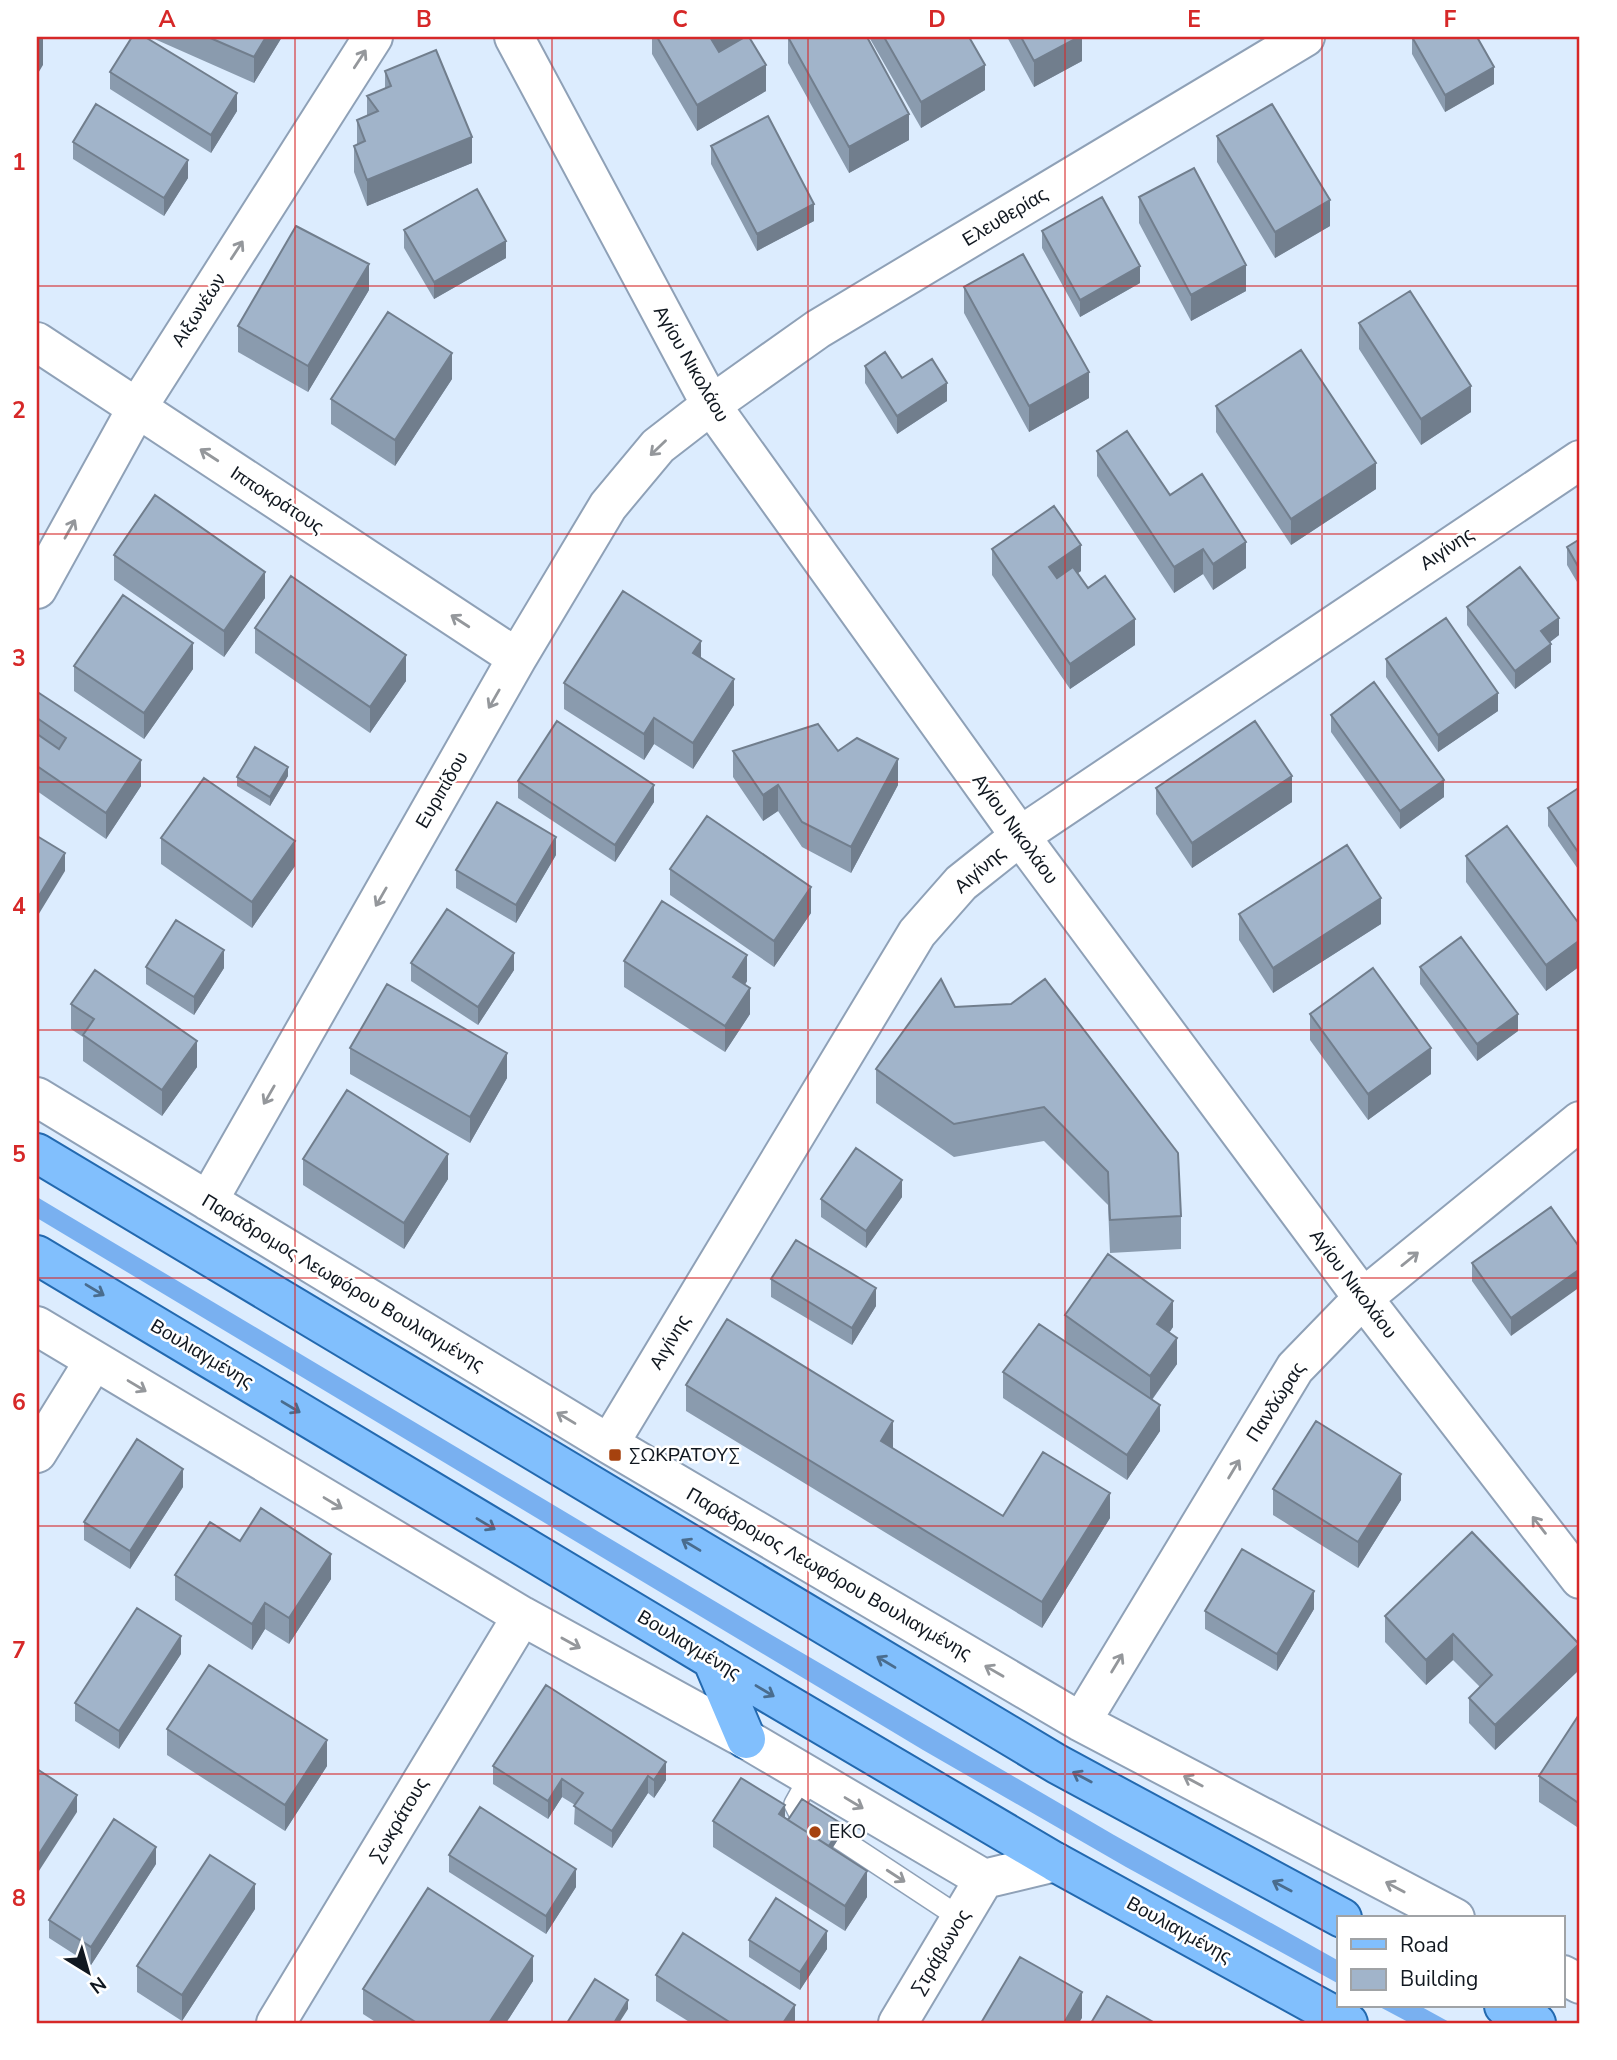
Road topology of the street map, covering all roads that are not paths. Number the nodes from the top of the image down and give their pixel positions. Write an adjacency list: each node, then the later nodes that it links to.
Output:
1 (373, 37): 6 (street, Αιξωνέων, one-way to 1)
2 (514, 37): 5 (street, Αγίου Νικολάου)
3 (1305, 37): 5 (street, Ελευθερίας)
4 (37, 342): 6 (street, Ιπποκράτους)
5 (711, 405): 9 (street, Ευριπίδου, one-way to 9); 10 (street, Αγίου Νικολάου)
6 (137, 408): 8 (street, Αιξωνέων, one-way to 6); 9 (street, Ιπποκράτους, one-way to 6)
7 (1580, 460): 10 (street, Αιγίνης)
8 (37, 589)
9 (517, 658): 14 (street, Ευριπίδου, one-way to 14)
10 (1020, 836): 16 (street, Αγίου Νικολάου); 19 (street, Αιγίνης)
11 (37, 1097): 14 (street, Παράδρομος Λεωφόρου Βουλιαγμένης)
12 (1580, 1121): 16 (street, Πανδώρας, one-way to 12)
13 (37, 1153): 31 (main road, one-way to 13)
14 (208, 1201): 19 (street, Παράδρομος Λεωφόρου Βουλιαγμένης, one-way to 14)
15 (37, 1255): 23 (main road, Βουλιαγμένης, one-way to 23)
16 (1363, 1298): 21 (street, Αγίου Νικολάου, one-way to 16); 24 (street, Πανδώρας, one-way to 16)
17 (37, 1326): 18 (street)
18 (94, 1361): 20 (street); 22 (street, one-way to 22)
19 (609, 1444): 24 (street, Παράδρομος Λεωφόρου Βουλιαγμένης, one-way to 19)
20 (37, 1453)
21 (1580, 1579)
22 (522, 1616): 25 (street, one-way to 25); 37 (street, Σωκράτους)
23 (712, 1659): 25 (main road); 29 (main road, Βουλιαγμένης, one-way to 29)
24 (1081, 1722): 32 (street, Παράδρομος Λεωφόρου Βουλιαγμένης, one-way to 24)
25 (747, 1739): 26 (street, one-way to 26)
26 (893, 1827): 28 (lane); 30 (street)
27 (839, 1838): 28 (lane)
28 (871, 1859): 33 (lane, one-way to 33)
29 (1055, 1861): 30 (street); 39 (main road, Βουλιαγμένης)
30 (984, 1880): 33 (street, Στράβωνος)
31 (1338, 1916)
32 (1451, 1916)
33 (962, 1919): 38 (street, Στράβωνος)
34 (1564, 1976): 35 (street)
35 (1580, 1984)
36 (1508, 2008): 40 (main road)
37 (276, 2023)
38 (898, 2023)
39 (1348, 2023)
40 (1536, 2023)

